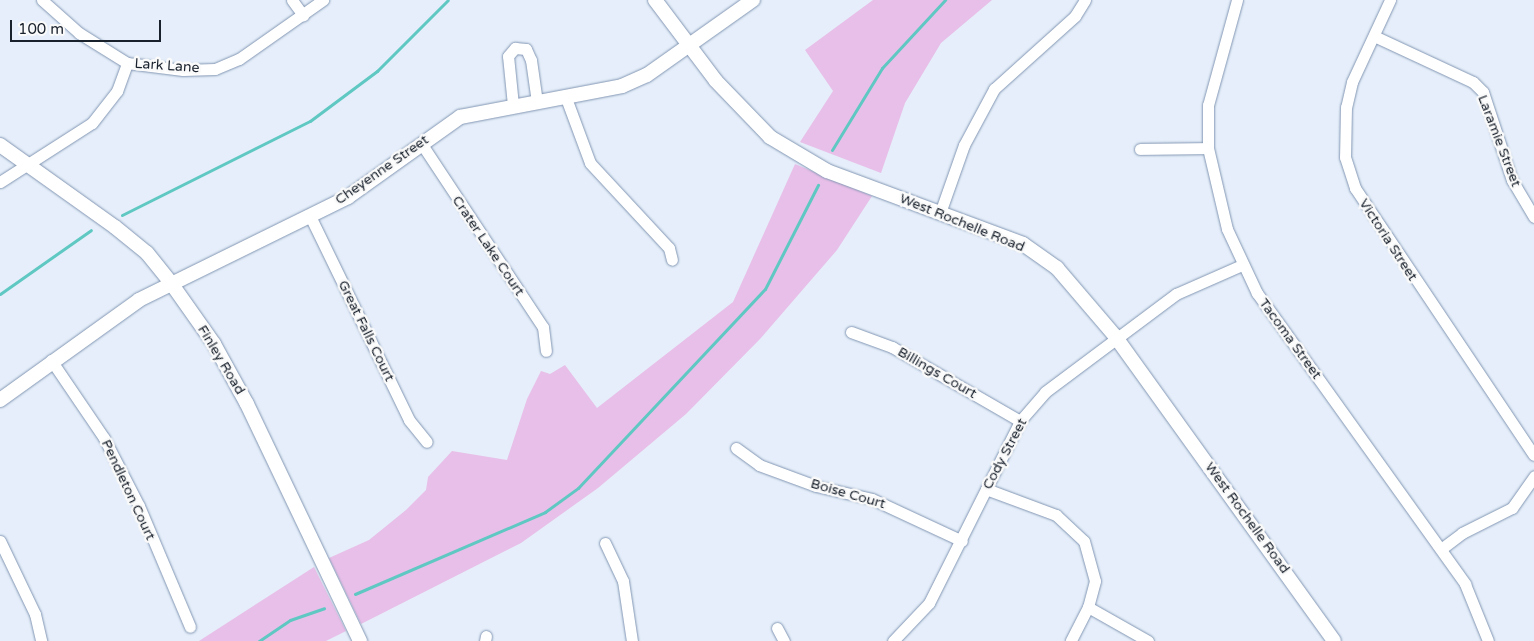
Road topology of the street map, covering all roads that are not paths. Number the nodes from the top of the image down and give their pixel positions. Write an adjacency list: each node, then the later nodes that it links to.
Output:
1 (42, 0): 12 (street, Lark Lane)
2 (292, 0): 9 (street)
3 (322, 0): 9 (street, Lark Lane)
4 (655, 0): 11 (street, West Rochelle Road)
5 (753, 0): 11 (street, Cheyenne Street)
6 (1085, 0): 22 (street)
7 (1237, 0): 18 (street, Tacoma Street)
8 (1390, 0): 10 (street, Victoria Street)
9 (303, 15): 12 (street, Lark Lane)
10 (1374, 36): 24 (street, Laramie Street); 36 (street, Victoria Street)
11 (689, 46): 13 (street, Cheyenne Street); 22 (street, West Rochelle Road)
12 (127, 63): 20 (street)
13 (566, 98): 14 (street, Cheyenne Street); 25 (street)
14 (537, 102): 15 (street, Cheyenne Street); 15 (street)
15 (514, 105): 16 (street, Cheyenne Street)
16 (421, 144): 23 (street, Cheyenne Street); 30 (street, Crater Lake Court)
17 (0, 145): 20 (street, Finley Road)
18 (1208, 148): 19 (street); 26 (street, Tacoma Street)
19 (1140, 149)
20 (24, 165): 21 (street); 27 (street, Finley Road)
21 (0, 182)
22 (940, 213): 29 (street, West Rochelle Road)
23 (310, 216): 27 (street, Cheyenne Street); 34 (street, Great Falls Court)
24 (1534, 217)
25 (672, 260)
26 (1242, 265): 29 (street, Cody Street); 42 (street, Tacoma Street)
27 (171, 283): 31 (street, Cheyenne Street); 47 (street, Finley Road)
28 (851, 332): 33 (street, Billings Court)
29 (1115, 336): 33 (street, Cody Street); 53 (street, West Rochelle Road)
30 (546, 350)
31 (51, 360): 32 (street, Cheyenne Street); 44 (street, Pendleton Court)
32 (0, 400)
33 (1020, 421): 38 (street, Cody Street)
34 (427, 442)
35 (736, 448): 40 (street, Boise Court)
36 (1534, 455)
37 (1534, 476): 42 (street)
38 (986, 489): 40 (street, Cody Street); 43 (street)
39 (0, 541): 46 (street)
40 (962, 541): 50 (street, Cody Street)
41 (605, 543): 48 (street)
42 (1441, 549): 54 (street, Tacoma Street)
43 (1088, 607): 51 (street); 52 (street)
44 (190, 627)
45 (777, 628): 49 (street)
46 (41, 641)
47 (360, 641)
48 (632, 641)
49 (784, 641)
50 (893, 641)
51 (1071, 641)
52 (1148, 641)
53 (1334, 641)
54 (1488, 641)

